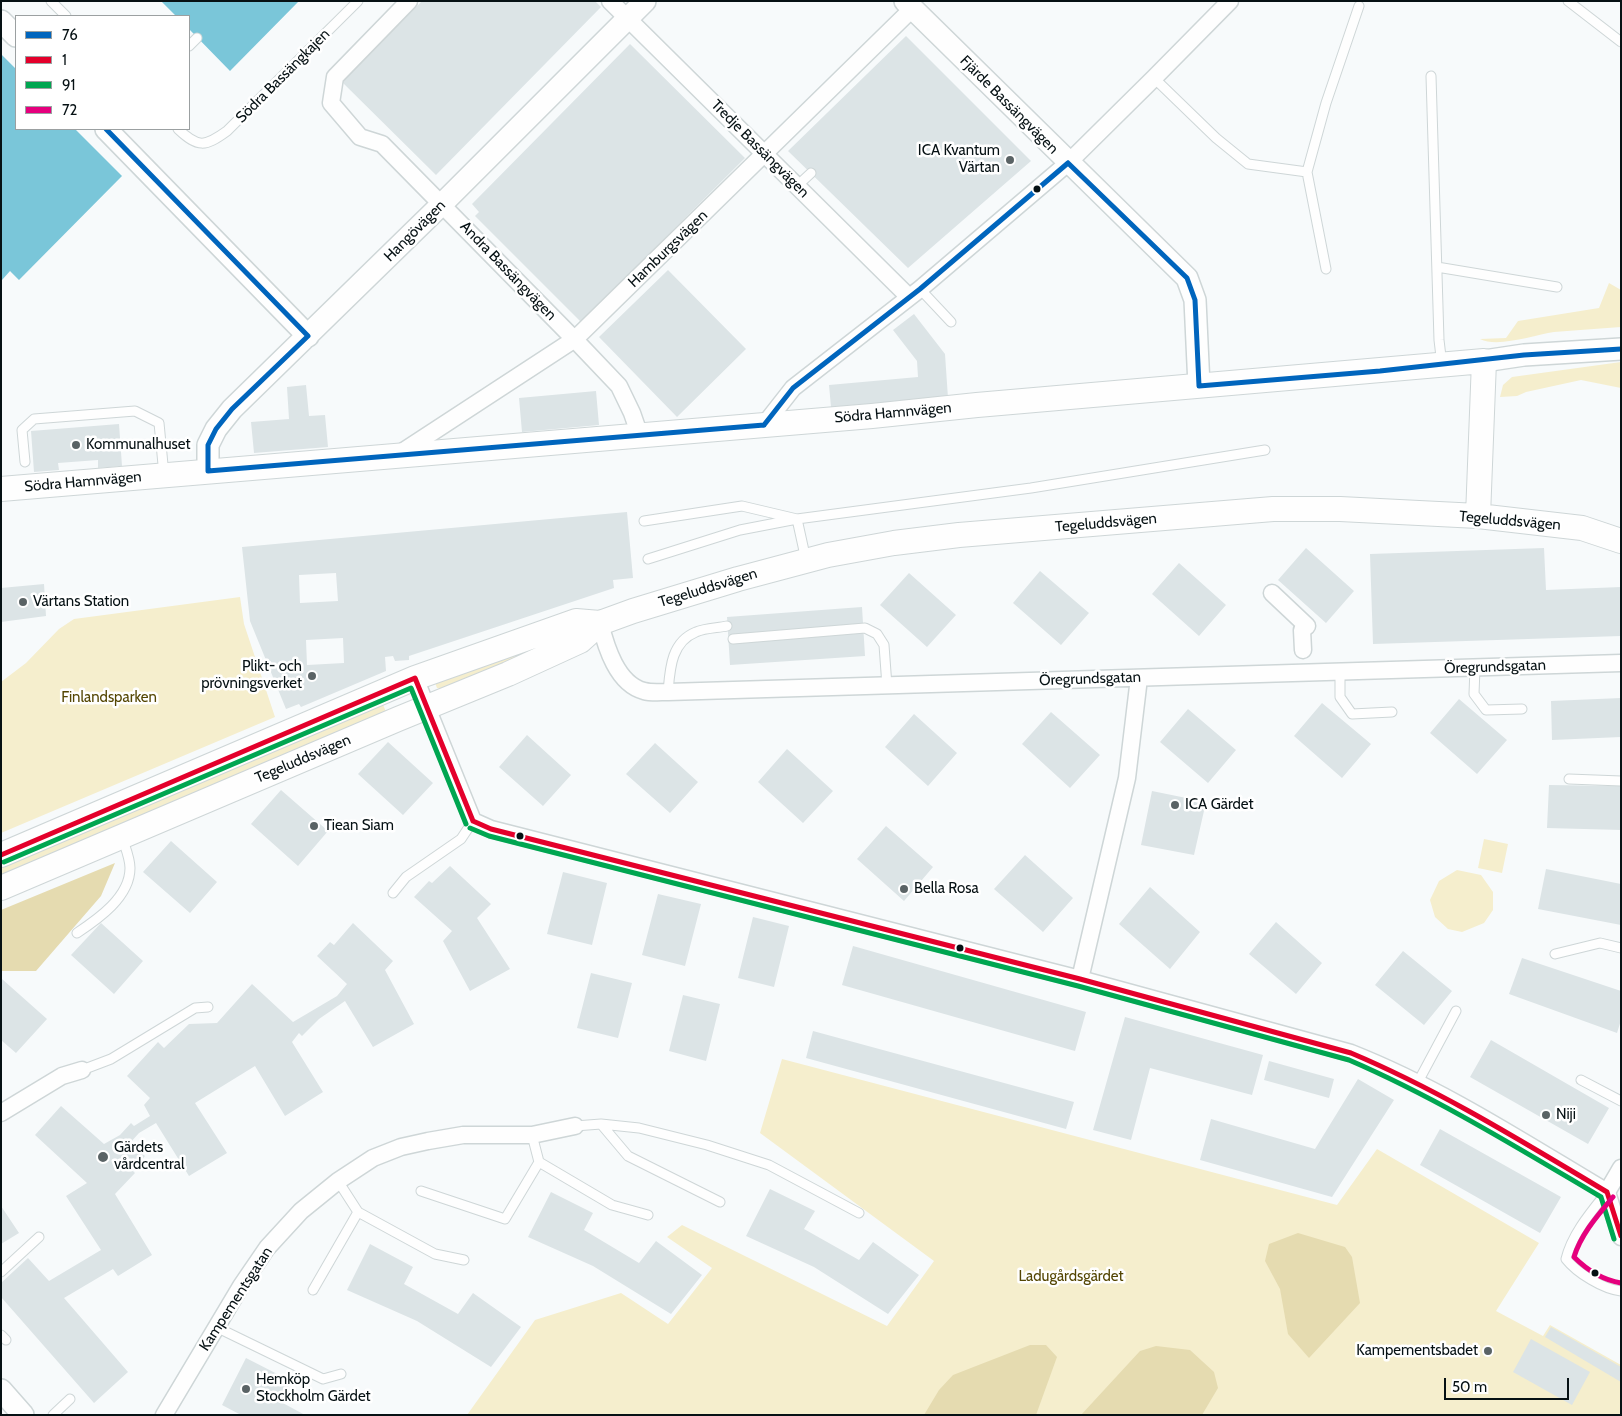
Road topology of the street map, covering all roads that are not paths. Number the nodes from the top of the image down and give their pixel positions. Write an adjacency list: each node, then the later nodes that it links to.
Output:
1 (51, 1): 10 (lane)
2 (358, 1): 20 (lane, Södra Bassängkajen)
3 (410, 1): 26 (street, Andra Bassängvägen)
4 (610, 1): 11 (street, Tredje Bassängvägen)
5 (645, 1): 11 (street, Hangövägen)
6 (1230, 1): 18 (street)
7 (1568, 1): 15 (lane)
8 (908, 5): 21 (street, Hamburgsvägen); 22 (street, Fjärde Bassängvägen)
9 (1359, 6): 24 (lane)
10 (65, 15)
11 (628, 18): 21 (street, Tredje Bassängvägen); 26 (street, Hangövägen)
12 (1, 21): 13 (street)
13 (15, 35)
14 (197, 38): 16 (lane)
15 (1621, 42)
16 (190, 45)
17 (1431, 76): 27 (lane)
18 (1154, 78): 22 (street); 24 (lane)
19 (107, 130): 32 (street)
20 (179, 130)
21 (765, 153): 25 (street, Tredje Bassängvägen); 33 (street, Hamburgsvägen)
22 (1068, 163): 30 (street); 37 (street, Fjärde Bassängvägen)
23 (810, 172): 25 (lane)
24 (1307, 172): 28 (lane)
25 (797, 186): 30 (street, Tredje Bassängvägen)
26 (442, 204): 32 (street, Hangövägen); 33 (street, Andra Bassängvägen)
27 (1437, 268): 29 (lane); 36 (lane)
28 (1326, 269)
29 (1557, 288)
30 (914, 293): 31 (lane); 38 (street)
31 (951, 322)
32 (308, 336): 43 (street, Hangövägen)
33 (574, 339): 39 (street, Andra Bassängvägen); 41 (street, Hamburgsvägen)
34 (1621, 349): 35 (street, Södra Hamnvägen)
35 (1484, 361): 36 (main road, Södra Hamnvägen); 46 (main road)
36 (1442, 365): 37 (main road, Södra Hamnvägen)
37 (1199, 386): 38 (main road, Södra Hamnvägen)
38 (764, 425): 39 (main road, Södra Hamnvägen)
39 (640, 436): 41 (main road, Södra Hamnvägen)
40 (1265, 450): 47 (lane)
41 (396, 456): 43 (main road, Södra Hamnvägen)
42 (24, 462): 44 (lane, Södra Hamnvägen)
43 (208, 472): 44 (main road, Södra Hamnvägen)
44 (164, 476): 45 (main road, Södra Hamnvägen)
45 (1, 489)
46 (1478, 516): 49 (main road, Tegeluddsvägen); 51 (main road, Tegeluddsvägen)
47 (797, 519): 48 (lane); 50 (lane); 51 (lane)
48 (644, 521)
49 (1621, 541)
50 (648, 559)
51 (806, 561): 53 (main road, Tegeluddsvägen)
52 (1272, 593): 56 (street)
53 (600, 624): 60 (main road, Tegeluddsvägen); 63 (street, Öregrundsgatan); 64 (main road, Tegeluddsvägen)
54 (727, 626): 63 (lane)
55 (733, 639): 62 (lane)
56 (1303, 650)
57 (1621, 663): 58 (street, Öregrundsgatan)
58 (1475, 668): 59 (street, Öregrundsgatan); 65 (lane)
59 (1340, 672): 61 (street, Öregrundsgatan); 66 (lane)
60 (415, 678): 64 (street); 71 (main road, Tegeluddsvägen)
61 (1139, 678): 62 (street, Öregrundsgatan); 77 (street)
62 (887, 686): 63 (street, Öregrundsgatan)
63 (668, 692)
64 (426, 707): 69 (street); 70 (main road, Tegeluddsvägen)
65 (1522, 709)
66 (1392, 712)
67 (1569, 779): 68 (lane)
68 (1621, 781)
69 (473, 821): 73 (lane); 77 (street)
70 (122, 837): 72 (main road, Tegeluddsvägen); 74 (lane)
71 (1, 855)
72 (1, 888)
73 (393, 893)
74 (77, 933)
75 (1621, 948): 76 (lane)
76 (1555, 954)
77 (1080, 979): 82 (street)
78 (208, 1007): 80 (lane)
79 (1456, 1010): 82 (lane)
80 (82, 1070): 84 (street)
81 (1582, 1080): 83 (lane)
82 (1418, 1082): 92 (street)
83 (1621, 1101)
84 (1, 1113)
85 (601, 1124): 86 (lane); 93 (lane); 95 (lane)
86 (575, 1126): 87 (street, Kampementsgatan)
87 (532, 1135): 88 (lane); 90 (street, Kampementsgatan)
88 (539, 1162): 91 (lane); 96 (lane)
89 (1621, 1168): 92 (street)
90 (338, 1181): 94 (lane); 103 (street, Kampementsgatan)
91 (421, 1191)
92 (1607, 1192): 98 (street); 102 (lane)
93 (720, 1202)
94 (358, 1212): 99 (lane); 101 (lane)
95 (860, 1214)
96 (648, 1215)
97 (39, 1237): 100 (lane)
98 (1621, 1237)
99 (464, 1260)
100 (1, 1272)
101 (312, 1290)
102 (1621, 1291)
103 (216, 1327): 104 (lane); 107 (street, Kampementsgatan)
104 (341, 1374)
105 (1, 1390): 108 (street)
106 (70, 1399): 109 (lane)
107 (167, 1414)
108 (23, 1415)
109 (53, 1415)

